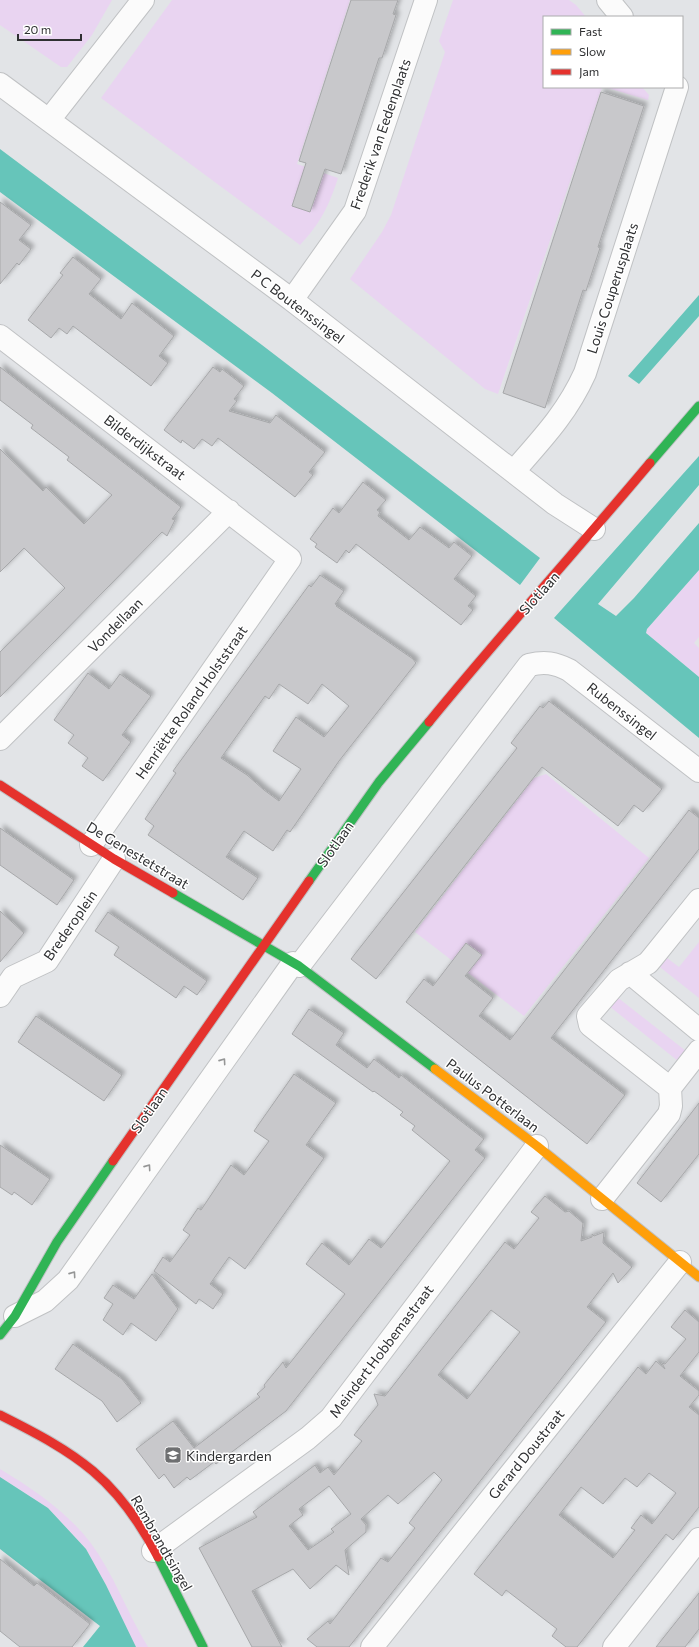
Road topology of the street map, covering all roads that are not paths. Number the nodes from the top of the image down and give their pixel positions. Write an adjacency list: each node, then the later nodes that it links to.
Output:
1 (143, 0): 7 (street)
2 (426, 0): 8 (street, Frederik van Eedenplaats)
3 (608, 0): 4 (street)
4 (621, 16)
5 (0, 84): 7 (street, P C Boutenssingel)
6 (677, 88): 11 (street, Louis Couperusplaats)
7 (49, 120): 8 (street, P C Boutenssingel)
8 (292, 300): 11 (street, P C Boutenssingel)
9 (0, 336): 12 (street, Bilderdijkstraat)
10 (699, 406): 13 (street, Slotlaan)
11 (514, 471): 13 (street, P C Boutenssingel)
12 (229, 511): 14 (street, Bilderdijkstraat); 16 (street, Vondellaan)
13 (594, 529): 22 (street, Slotlaan)
14 (290, 559): 19 (street, Henriëtte Roland Holststraat)
15 (540, 662): 17 (street, Rubenssingel); 23 (street, Slotlaan)
16 (0, 739)
17 (699, 771)
18 (0, 785): 19 (street, De Genestetstraat)
19 (91, 845): 20 (street, De Genestetstraat)
20 (114, 859): 22 (street, De Genestetstraat); 25 (street, Brederoplein)
21 (699, 900): 24 (street)
22 (264, 944): 23 (street, Paulus Potterlaan); 33 (street, Slotlaan)
23 (296, 965): 29 (street, Paulus Potterlaan); 33 (street, Slotlaan, one-way to 23)
24 (630, 974): 26 (street); 28 (street)
25 (0, 996)
26 (699, 1030)
27 (699, 1051): 28 (street)
28 (670, 1088): 30 (street)
29 (537, 1146): 30 (street, Paulus Potterlaan); 37 (street, Meindert Hobbemastraat)
30 (602, 1199): 31 (street, Paulus Potterlaan)
31 (680, 1262): 32 (street, Paulus Potterlaan); 39 (street, Gerard Doustraat)
32 (699, 1277)
33 (15, 1316): 34 (street, Slotlaan)
34 (0, 1335)
35 (0, 1415): 37 (street, Rembrandtsingel)
36 (699, 1539): 40 (street)
37 (153, 1550): 38 (street, Rembrandtsingel)
38 (203, 1647)
39 (372, 1647)
40 (614, 1647)

